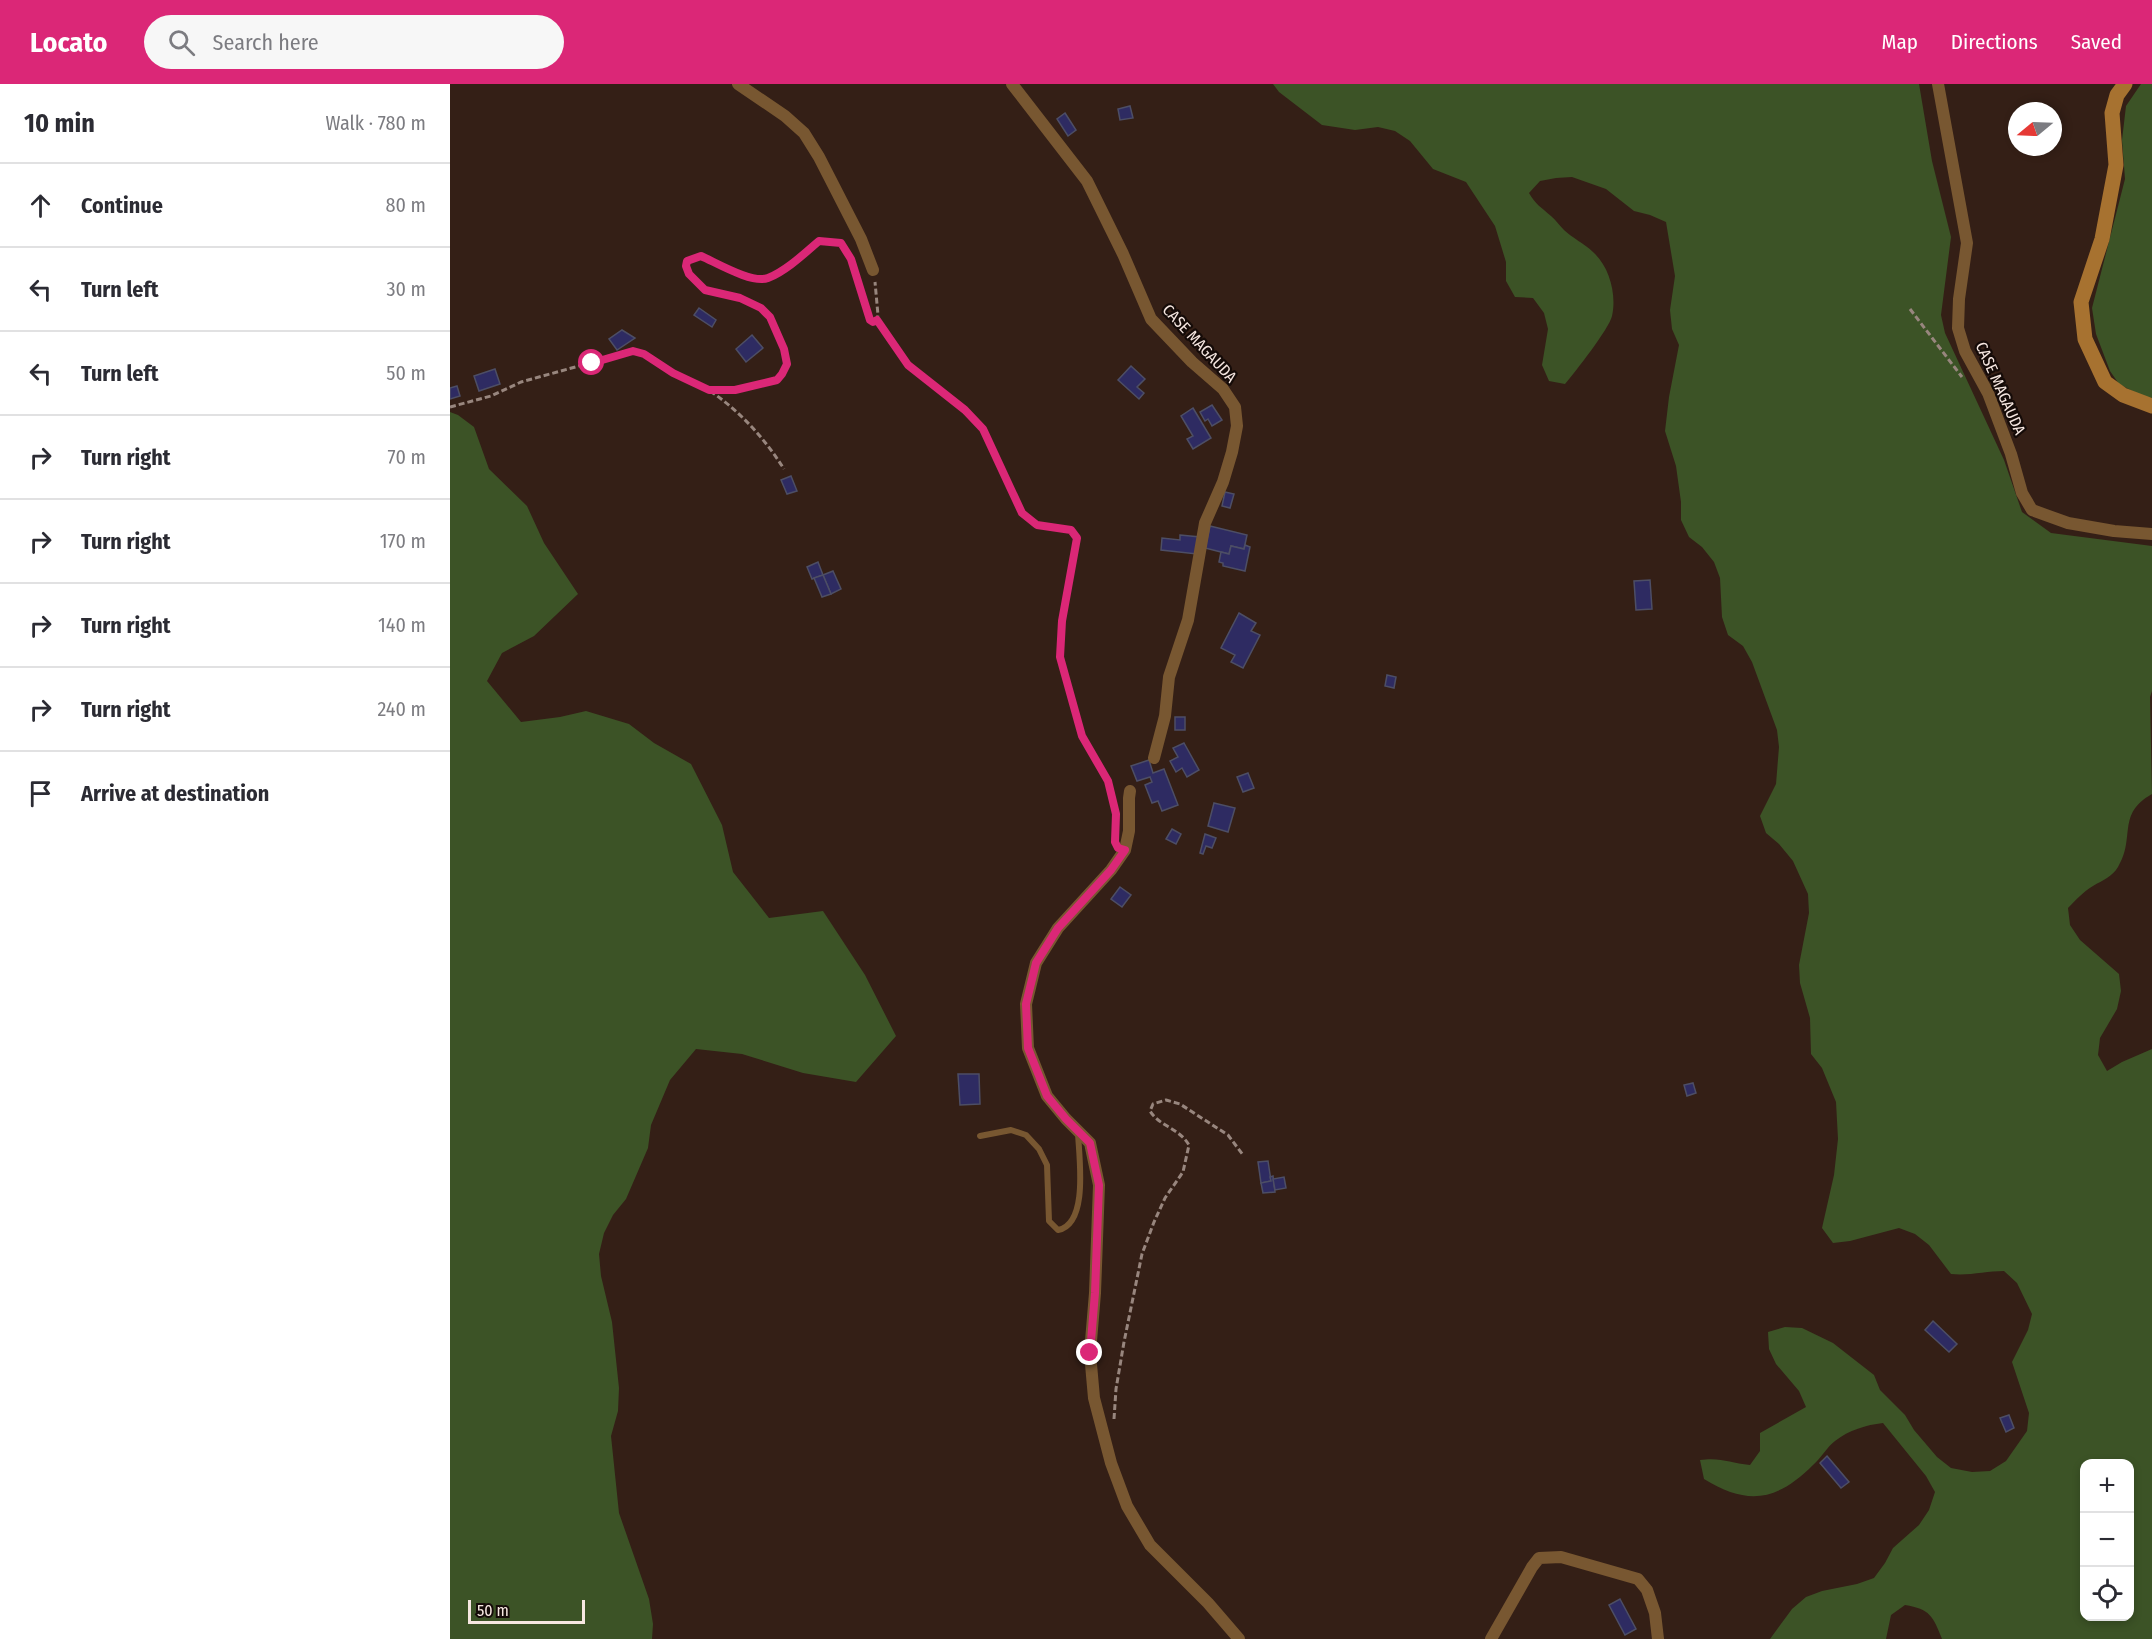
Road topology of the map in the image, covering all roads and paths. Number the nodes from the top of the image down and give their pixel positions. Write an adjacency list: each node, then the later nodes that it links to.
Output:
1 (738, 84): 5 (street)
2 (1012, 84): 14 (street, CASE MAGAUDA)
3 (1938, 84): 13 (street, CASE MAGAUDA)
4 (2125, 84): 10 (main road)
5 (873, 270): 7 (path)
6 (1910, 309): 8 (path)
7 (877, 320): 9 (path); 16 (path)
8 (1968, 385)
9 (709, 390): 11 (path); 12 (path)
10 (2152, 406)
11 (450, 408)
12 (784, 469)
13 (2152, 534)
14 (1154, 758)
15 (1130, 791): 17 (street)
16 (1116, 814)
17 (1077, 1130): 18 (lane); 20 (street)
18 (980, 1136)
19 (1243, 1155): 20 (path)
20 (1103, 1434): 21 (street)
21 (1239, 1639)
22 (1491, 1639): 23 (street)
23 (1658, 1639)

